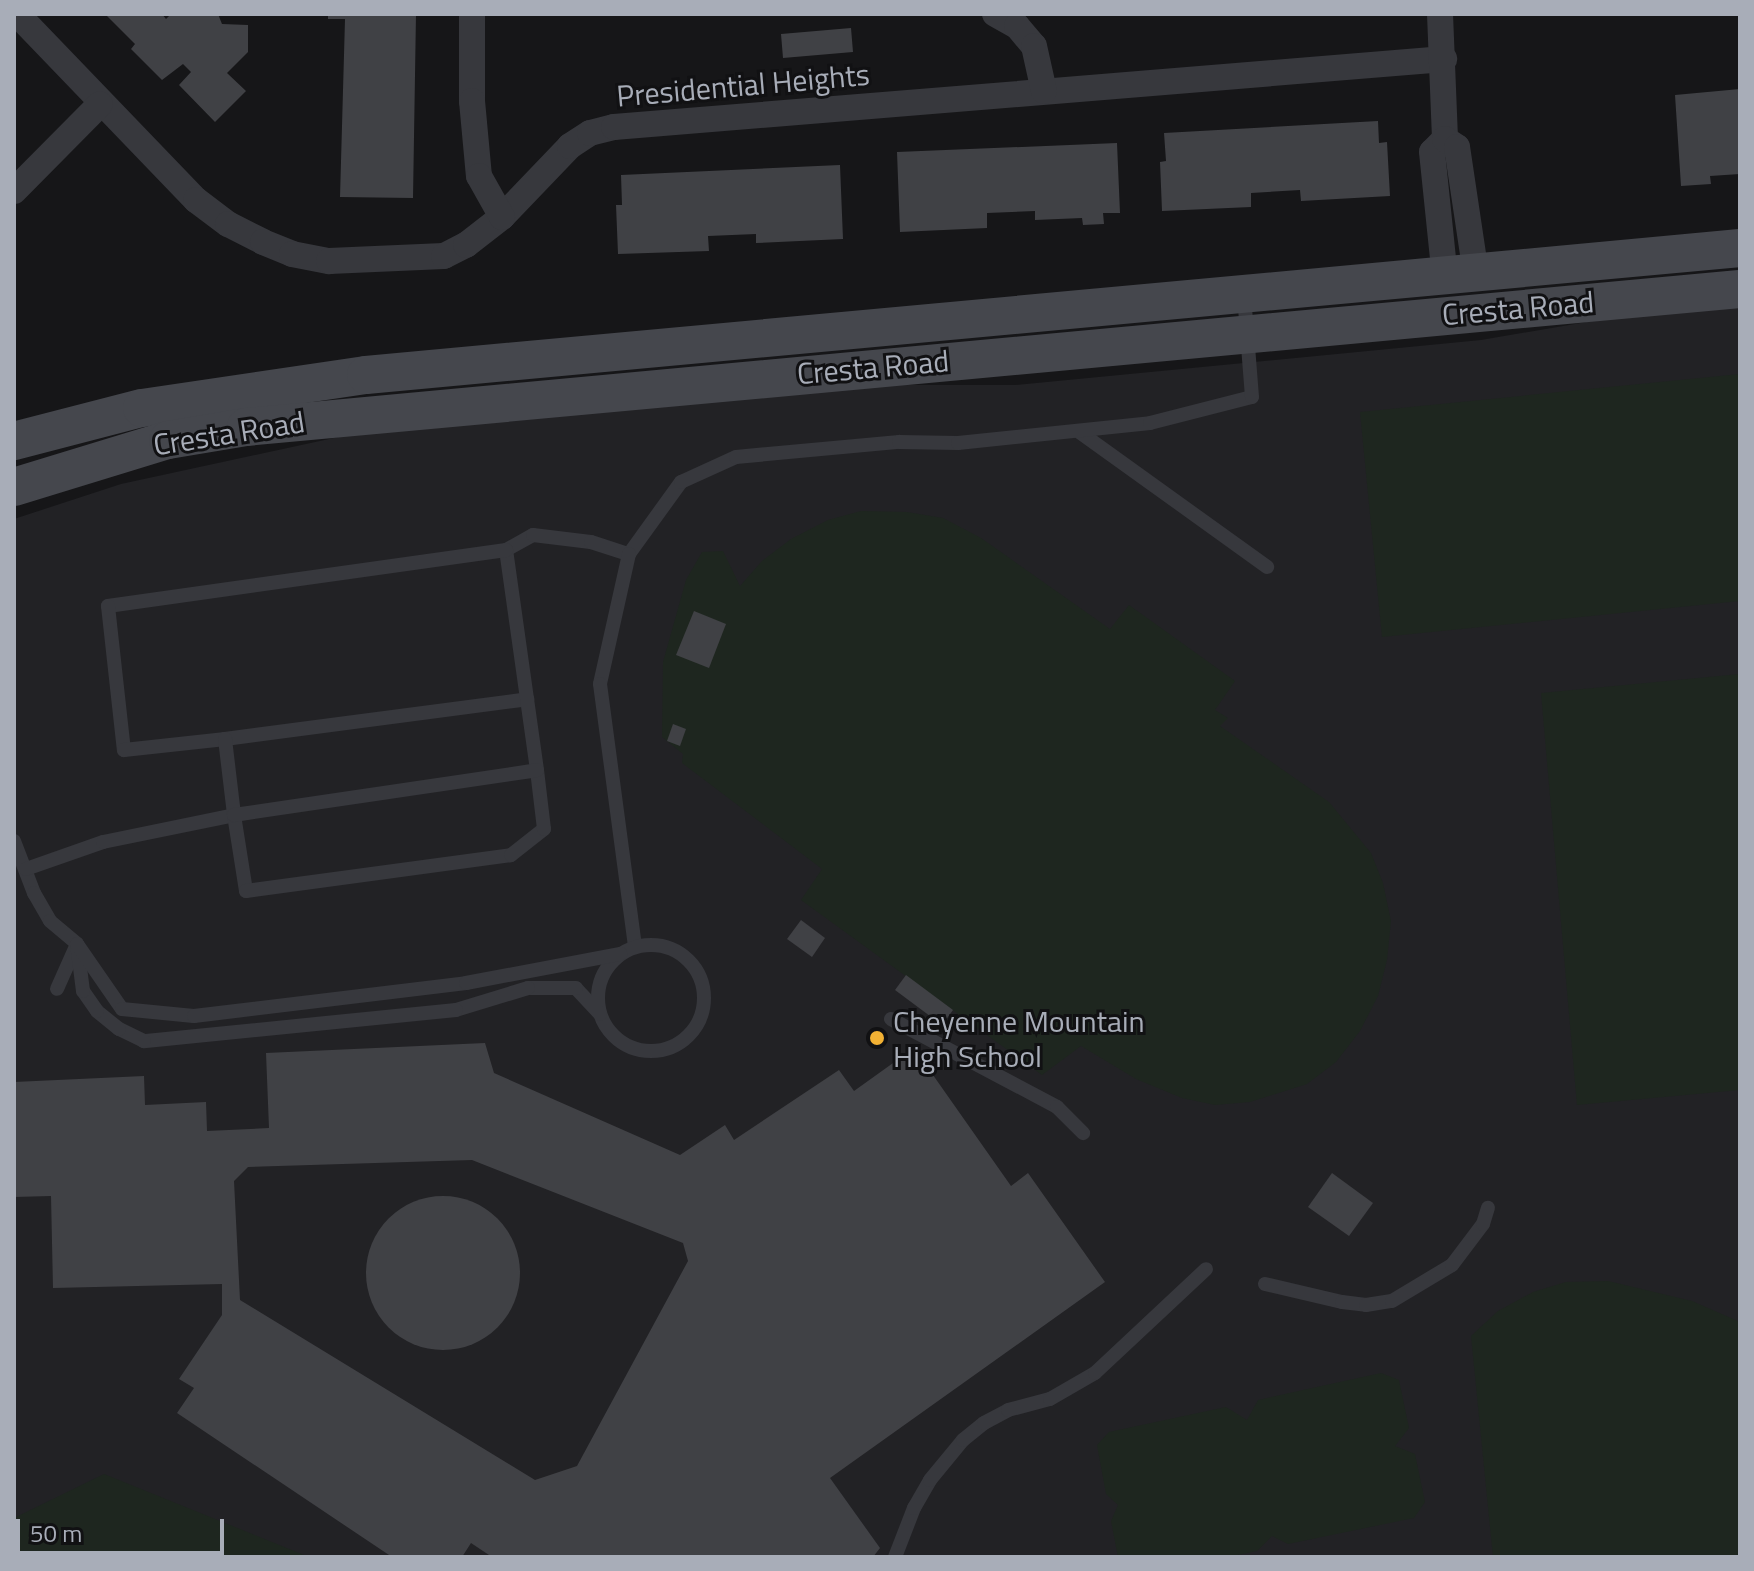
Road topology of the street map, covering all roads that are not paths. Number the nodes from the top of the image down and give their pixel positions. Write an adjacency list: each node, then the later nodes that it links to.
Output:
1 (17, 14): 7 (street, Presidential Heights)
2 (472, 14): 9 (street)
3 (995, 14): 6 (street)
4 (1440, 14): 5 (street)
5 (1444, 59): 6 (street, Presidential Heights); 11 (street)
6 (1044, 91): 9 (street, Presidential Heights)
7 (100, 104): 8 (street); 9 (street, Presidential Heights)
8 (14, 191)
9 (502, 217)
10 (1740, 248): 11 (main road, Cresta Road)
11 (1460, 275): 13 (main road, Cresta Road)
12 (1740, 289): 14 (main road, Cresta Road)
13 (1244, 294): 14 (lane); 16 (main road, Cresta Road)
14 (1248, 332): 15 (lane); 17 (main road, Cresta Road)
15 (1078, 431): 19 (lane); 20 (lane)
16 (14, 441)
17 (14, 487)
18 (506, 550): 19 (lane); 21 (lane); 22 (lane)
19 (629, 554): 28 (lane)
20 (1267, 567)
21 (527, 699): 22 (lane); 23 (lane)
22 (225, 739): 24 (lane)
23 (537, 770): 24 (lane); 24 (lane)
24 (234, 815): 26 (lane)
25 (14, 841): 26 (lane)
26 (26, 869): 27 (lane)
27 (77, 944): 29 (lane); 30 (lane); 31 (lane)
28 (635, 946): 29 (lane); 31 (lane)
29 (620, 954): 31 (lane)
30 (57, 989)
31 (600, 1014)
32 (891, 1019): 33 (lane)
33 (1083, 1133)
34 (1488, 1208): 36 (lane)
35 (1206, 1269): 37 (lane)
36 (1265, 1284)
37 (895, 1557)

